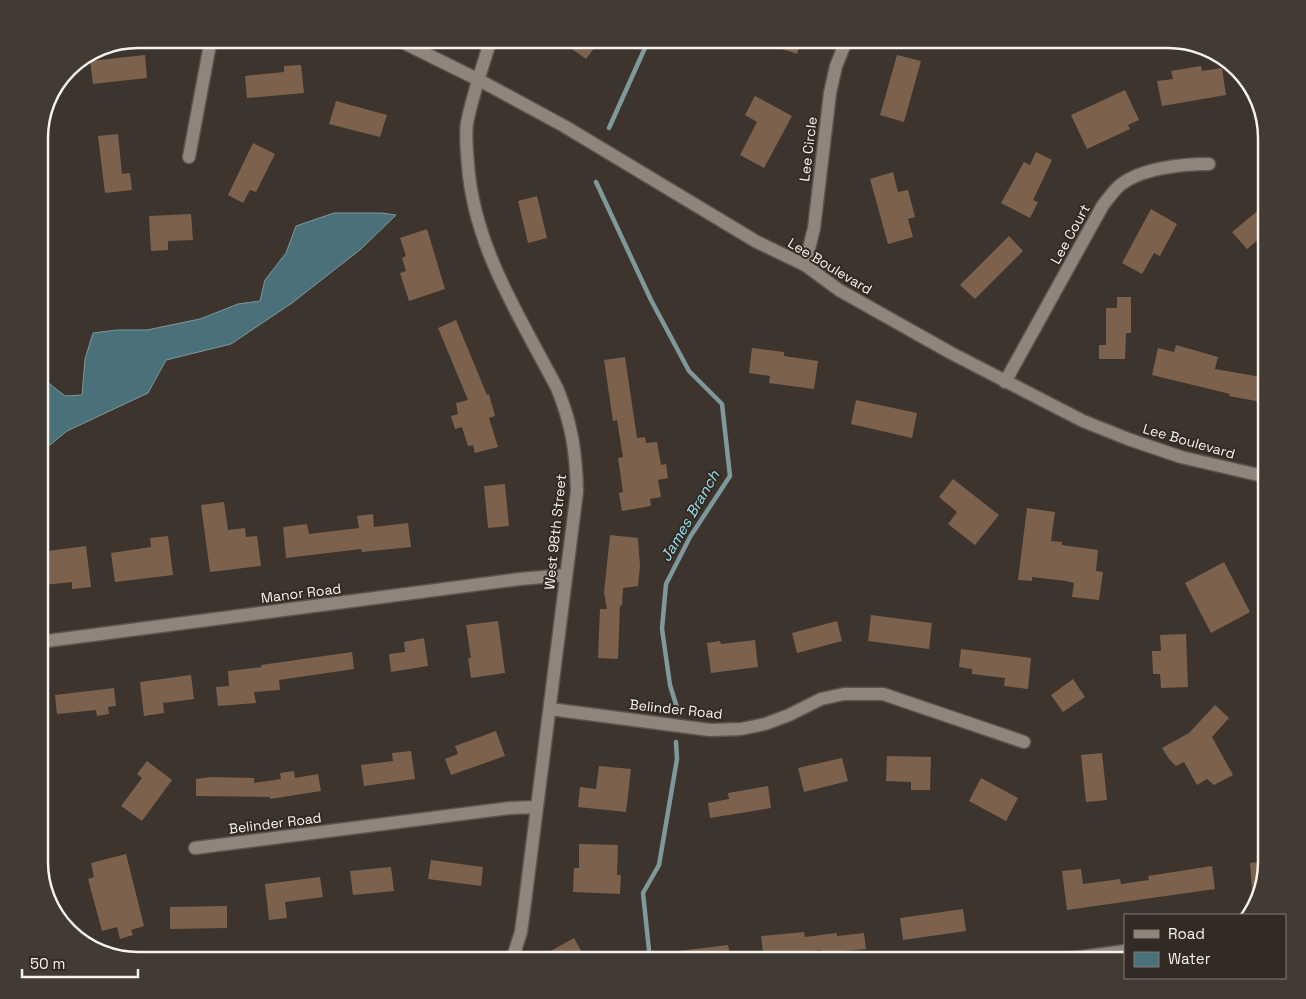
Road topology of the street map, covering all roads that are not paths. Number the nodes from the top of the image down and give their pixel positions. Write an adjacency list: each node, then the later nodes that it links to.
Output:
1 (208, 48): 6 (street)
2 (414, 48): 5 (street, Lee Boulevard)
3 (488, 48): 5 (street, West 98th Street)
4 (843, 48): 8 (street, Lee Circle)
5 (479, 80): 8 (street, Lee Boulevard); 11 (street, West 98th Street)
6 (189, 157)
7 (1208, 164): 9 (street, Lee Court)
8 (805, 265): 9 (street, Lee Boulevard)
9 (1005, 382): 10 (street, Lee Boulevard)
10 (1258, 475)
11 (566, 575): 12 (street, Manor Road); 13 (street, West 98th Street)
12 (48, 641)
13 (550, 710): 14 (street, Belinder Road); 15 (street, West 98th Street)
14 (1024, 742)
15 (537, 807): 16 (street, Belinder Road); 17 (street, West 98th Street)
16 (195, 848)
17 (515, 952)

